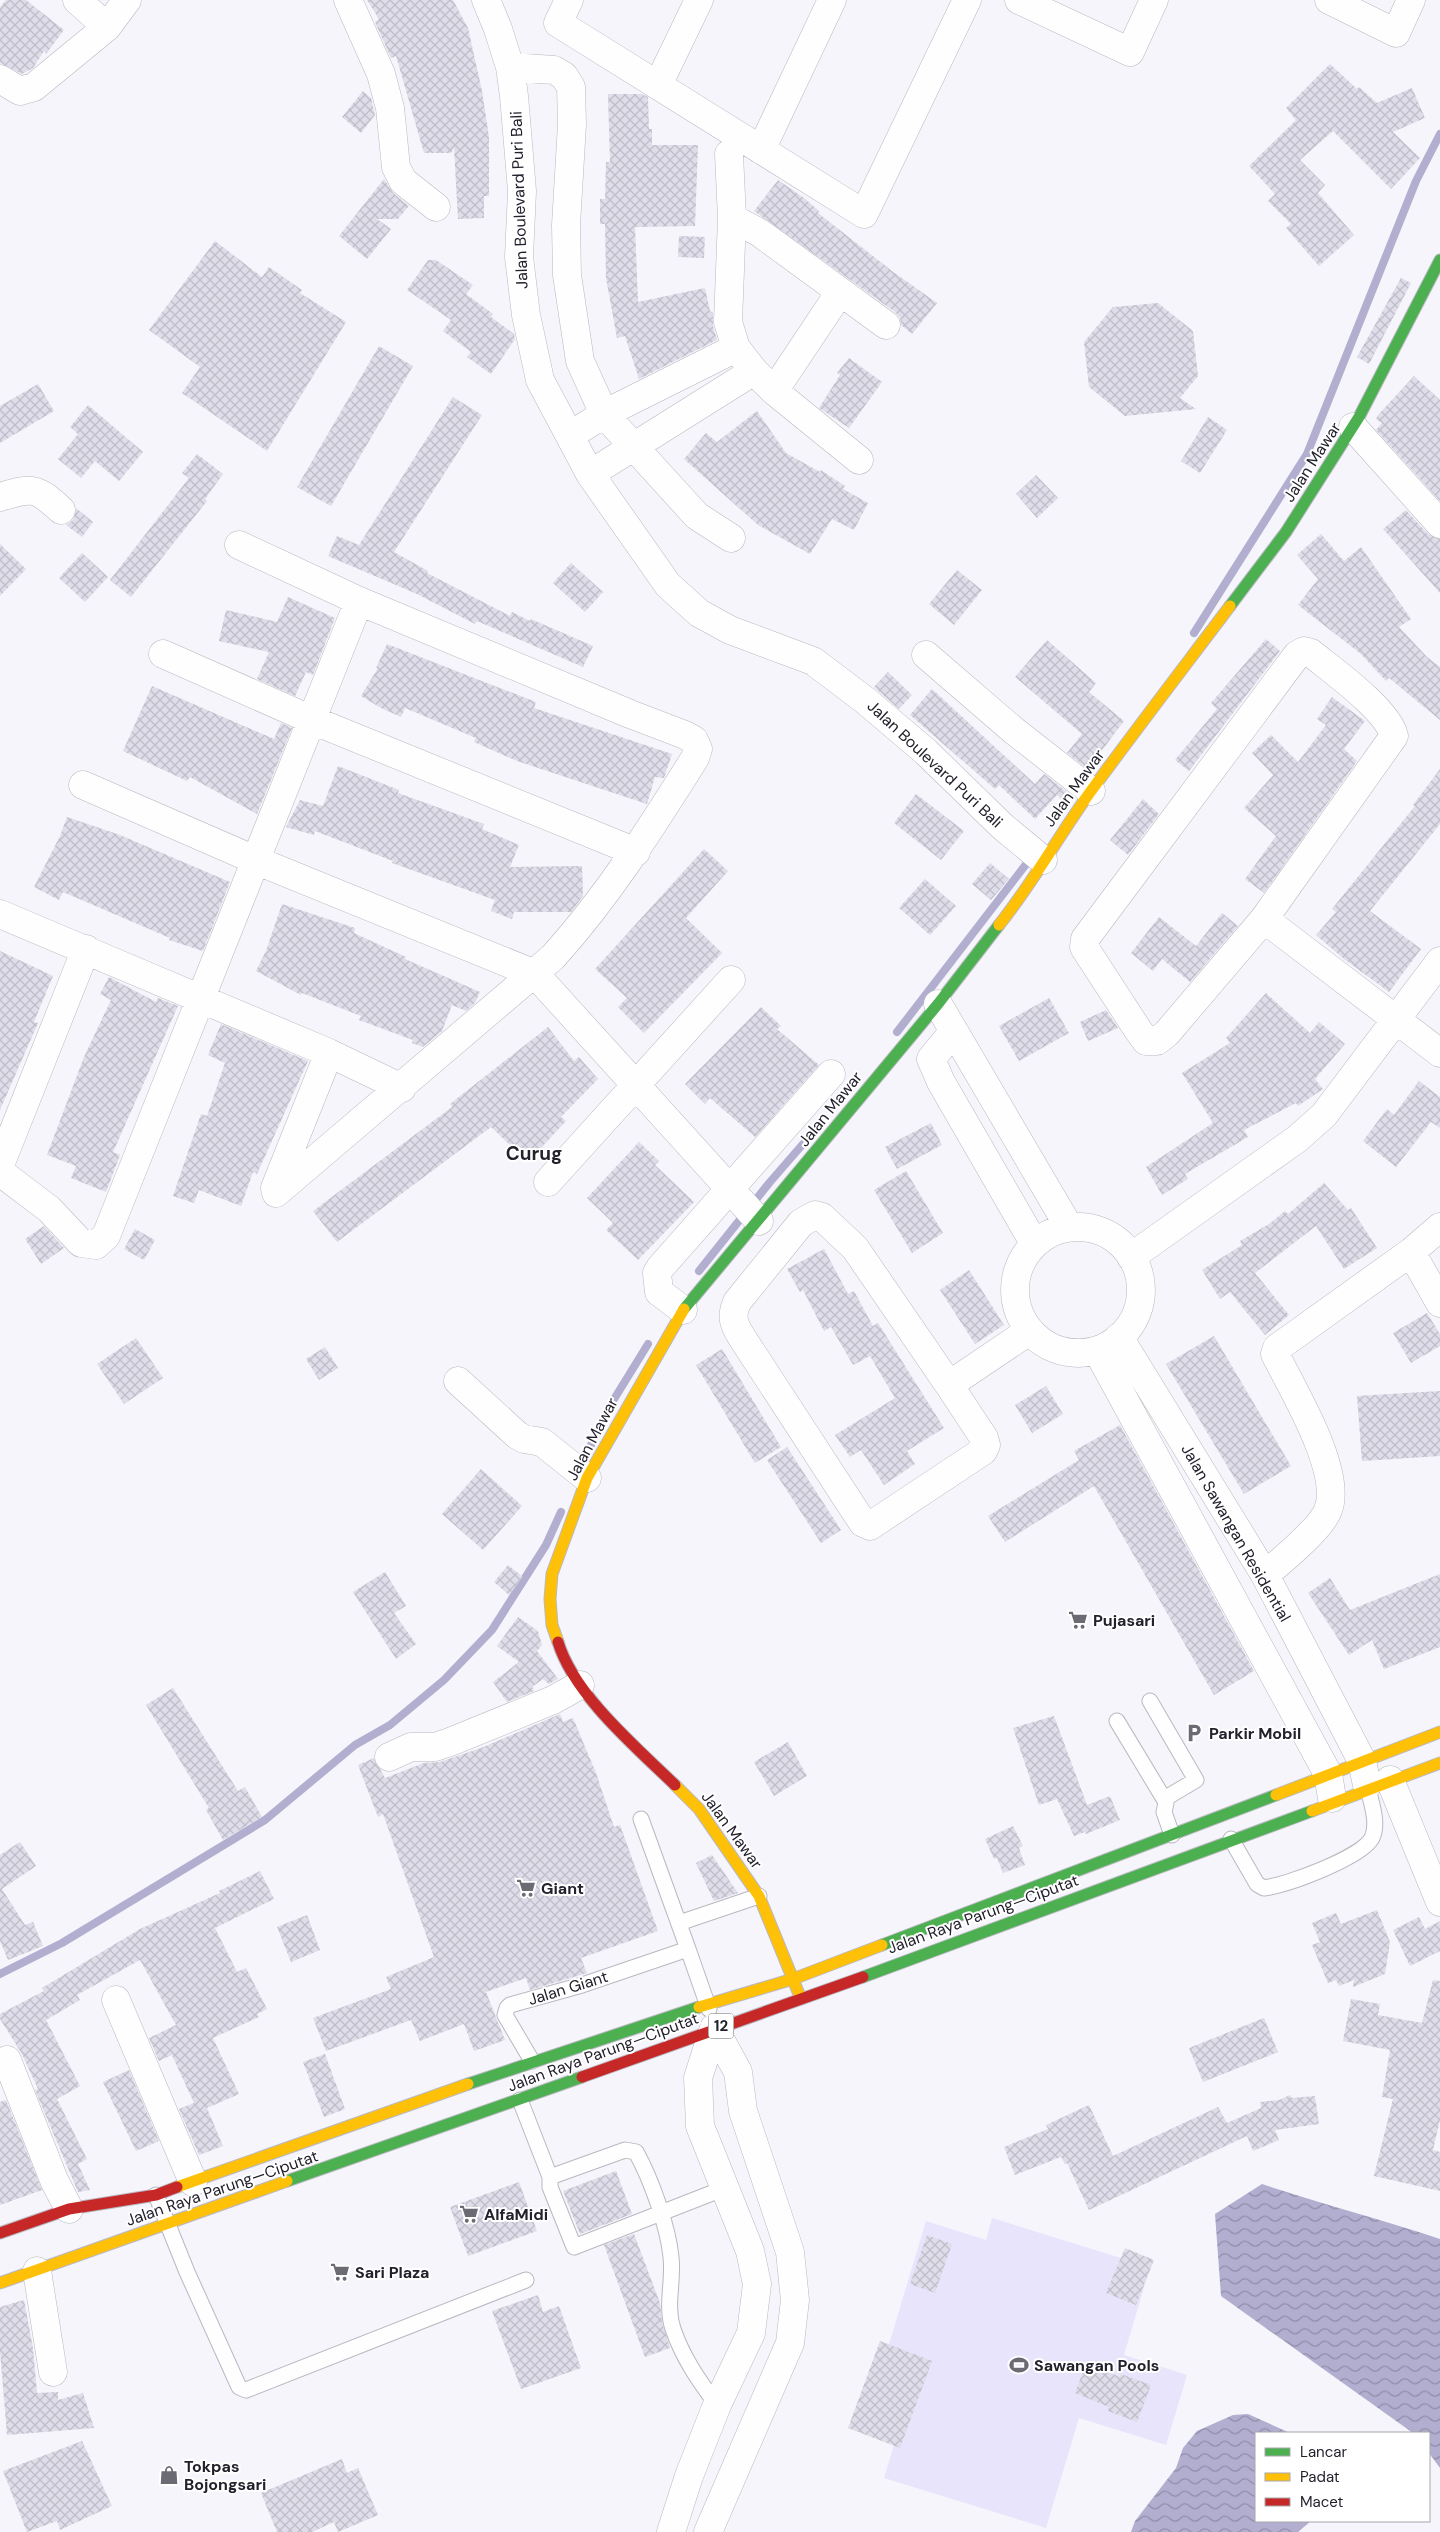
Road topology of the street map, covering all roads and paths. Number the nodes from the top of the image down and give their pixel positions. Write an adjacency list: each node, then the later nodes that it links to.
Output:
1 (77, 0): 13 (street)
2 (127, 0): 13 (street)
3 (348, 0): 19 (street)
4 (486, 0): 14 (street, Jalan Boulevard Puri Bali)
5 (569, 0): 16 (street)
6 (699, 0): 16 (street)
7 (832, 0): 17 (street)
8 (967, 0): 17 (street)
9 (1019, 0): 10 (street)
10 (1154, 0)
11 (1329, 0): 12 (street)
12 (1412, 0)
13 (107, 27): 15 (street)
14 (510, 67): 27 (street); 29 (street, Jalan Boulevard Puri Bali)
15 (0, 80)
16 (658, 86): 17 (street)
17 (761, 150)
18 (729, 154): 20 (street)
19 (436, 207)
20 (732, 218): 22 (street); 24 (street)
21 (1440, 260): 28 (main road, Jalan Mawar)
22 (840, 292): 23 (street); 26 (street)
23 (886, 325)
24 (736, 348): 25 (street); 27 (street)
25 (754, 371): 26 (street); 30 (street)
26 (774, 391): 31 (street)
27 (604, 414): 29 (street); 30 (street)
28 (1353, 427): 35 (street); 43 (main road, Jalan Mawar)
29 (571, 435): 32 (street, Jalan Boulevard Puri Bali)
30 (633, 447): 32 (street); 36 (street)
31 (858, 460)
32 (590, 474): 46 (street, Jalan Boulevard Puri Bali)
33 (0, 497): 34 (street)
34 (61, 510)
35 (1440, 524)
36 (731, 538)
37 (239, 544): 38 (street)
38 (359, 601): 41 (street); 44 (street)
39 (163, 654): 41 (street)
40 (926, 655): 43 (street)
41 (312, 720): 44 (street); 45 (street)
42 (83, 785): 45 (street)
43 (1091, 792): 46 (main road, Jalan Mawar)
44 (636, 852): 51 (street)
45 (256, 860): 51 (street); 53 (street)
46 (1043, 860): 54 (main road, Jalan Mawar)
47 (0, 914): 49 (street)
48 (1264, 919): 48 (street); 55 (street)
49 (86, 949): 53 (street); 62 (street)
50 (1440, 961): 55 (street)
51 (535, 974): 59 (street); 60 (street)
52 (732, 980): 59 (street)
53 (201, 1001): 57 (street); 63 (street)
54 (938, 1004): 56 (street); 61 (main road, Jalan Mawar)
55 (1395, 1020): 58 (street); 70 (street)
56 (954, 1031): 66 (street); 68 (street)
57 (329, 1053): 60 (street); 60 (street)
58 (1440, 1053)
59 (636, 1086): 64 (street); 65 (street)
60 (402, 1088)
61 (834, 1095): 65 (street); 65 (main road, Jalan Mawar)
62 (0, 1165)
63 (0, 1172)
64 (548, 1182)
65 (745, 1207): 71 (main road, Jalan Mawar); 71 (street)
66 (1069, 1227): 68 (street); 70 (street)
67 (1440, 1228): 69 (street)
68 (1034, 1243): 73 (street)
69 (1411, 1252): 72 (street); 78 (street)
70 (1131, 1257): 74 (street)
71 (674, 1303): 77 (main road, Jalan Mawar)
72 (1440, 1303)
73 (1029, 1331): 74 (street); 76 (street)
74 (1108, 1344): 78 (street, Jalan Sawangan Residential); 86 (street, Jalan Sawangan Residential)
75 (458, 1381): 77 (street)
76 (949, 1385): 76 (street)
77 (584, 1476): 79 (main road, Jalan Mawar)
78 (1265, 1575): 84 (street, Jalan Sawangan Residential)
79 (580, 1685): 83 (street); 93 (main road, Jalan Mawar)
80 (1150, 1701): 88 (lane)
81 (1117, 1721): 88 (lane)
82 (1440, 1732): 84 (main road, Jalan Raya Parung—Ciputat / 12)
83 (389, 1757)
84 (1362, 1761): 86 (main road, Jalan Raya Parung—Ciputat / 12); 87 (street, Jalan Sawangan Residential)
85 (1440, 1763): 87 (main road, Jalan Raya Parung—Ciputat / 12)
86 (1328, 1774): 89 (street, Jalan Sawangan Residential); 91 (main road, Jalan Raya Parung—Ciputat / 12)
87 (1379, 1784): 89 (main road, Jalan Raya Parung—Ciputat / 12); 92 (lane); 94 (street, Jalan Sawangan Residential)
88 (1164, 1799): 91 (lane)
89 (1333, 1802): 92 (main road, Jalan Raya Parung—Ciputat / 12)
90 (641, 1819): 95 (lane)
91 (1172, 1836): 97 (main road, Jalan Raya Parung—Ciputat / 12)
92 (1231, 1839): 98 (main road, Jalan Raya Parung—Ciputat / 12)
93 (759, 1896): 95 (lane); 97 (main road, Jalan Mawar)
94 (1440, 1902)
95 (679, 1923): 96 (lane)
96 (688, 1949): 100 (lane); 102 (lane, Jalan Giant)
97 (793, 1979): 98 (main road, Jalan Mawar); 100 (main road, Jalan Raya Parung—Ciputat / 12)
98 (801, 1999): 100 (main road, Jalan Raya Parung—Ciputat / 12)
99 (116, 2000): 105 (street)
100 (711, 2016): 102 (main road, Jalan Raya Parung—Ciputat / 12); 103 (main road, Jalan Raya Parung—Ciputat / 12); 106 (street); 118 (street)
101 (7, 2060): 108 (street)
102 (532, 2061): 105 (main road, Jalan Raya Parung—Ciputat / 12)
103 (520, 2100): 104 (lane); 110 (main road, Jalan Raya Parung—Ciputat / 12)
104 (550, 2177): 109 (lane); 109 (lane)
105 (193, 2182): 107 (main road, Jalan Raya Parung—Ciputat / 12)
106 (725, 2188): 109 (lane); 116 (street)
107 (156, 2195): 108 (main road, Jalan Raya Parung—Ciputat / 12); 110 (lane)
108 (68, 2209): 111 (main road, Jalan Raya Parung—Ciputat / 12)
109 (660, 2213): 116 (lane)
110 (168, 2224): 112 (main road, Jalan Raya Parung—Ciputat / 12); 113 (lane)
111 (0, 2234)
112 (37, 2270): 114 (main road, Jalan Raya Parung—Ciputat / 12); 115 (street)
113 (526, 2280)
114 (0, 2283)
115 (53, 2372)
116 (717, 2405): 117 (street)
117 (689, 2476): 118 (street); 119 (street)
118 (725, 2492): 120 (street)
119 (670, 2532)
120 (708, 2532)

